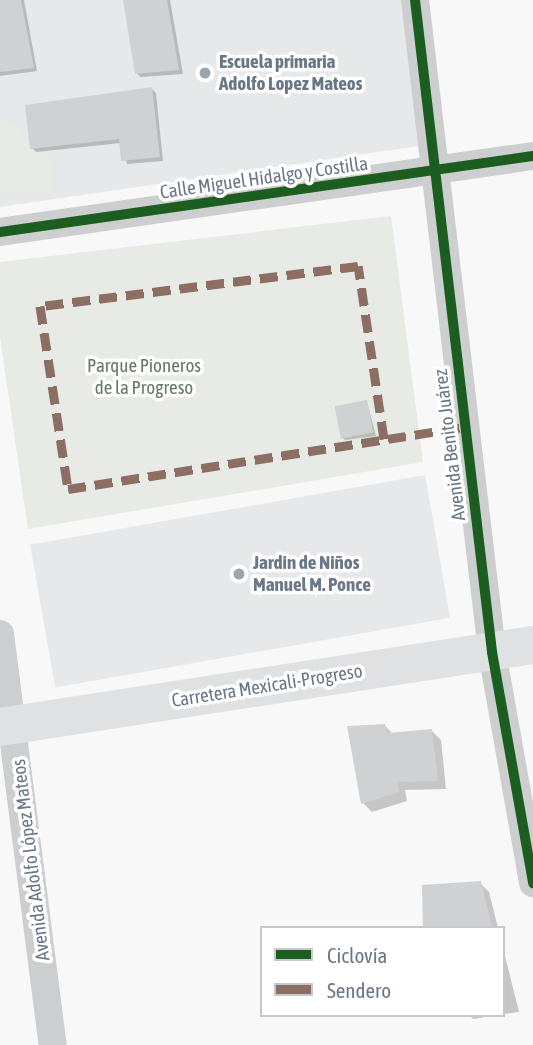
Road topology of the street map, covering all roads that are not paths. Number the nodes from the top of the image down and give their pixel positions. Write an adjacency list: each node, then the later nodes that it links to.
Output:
1 (415, 0): 3 (street, Avenida Benito Juárez)
2 (533, 156): 3 (street, Calle Miguel Hidalgo y Costilla)
3 (436, 171): 4 (street, Calle Miguel Hidalgo y Costilla); 7 (street, Avenida Benito Juárez)
4 (0, 232)
5 (0, 634): 8 (street, Avenida Adolfo López Mateos)
6 (533, 645): 7 (main road, Carretera Mexicali-Progreso)
7 (492, 652): 8 (main road, Carretera Mexicali-Progreso); 9 (street, Avenida Benito Juárez)
8 (7, 726): 10 (street, Avenida Adolfo López Mateos)
9 (533, 883)
10 (52, 1045)

